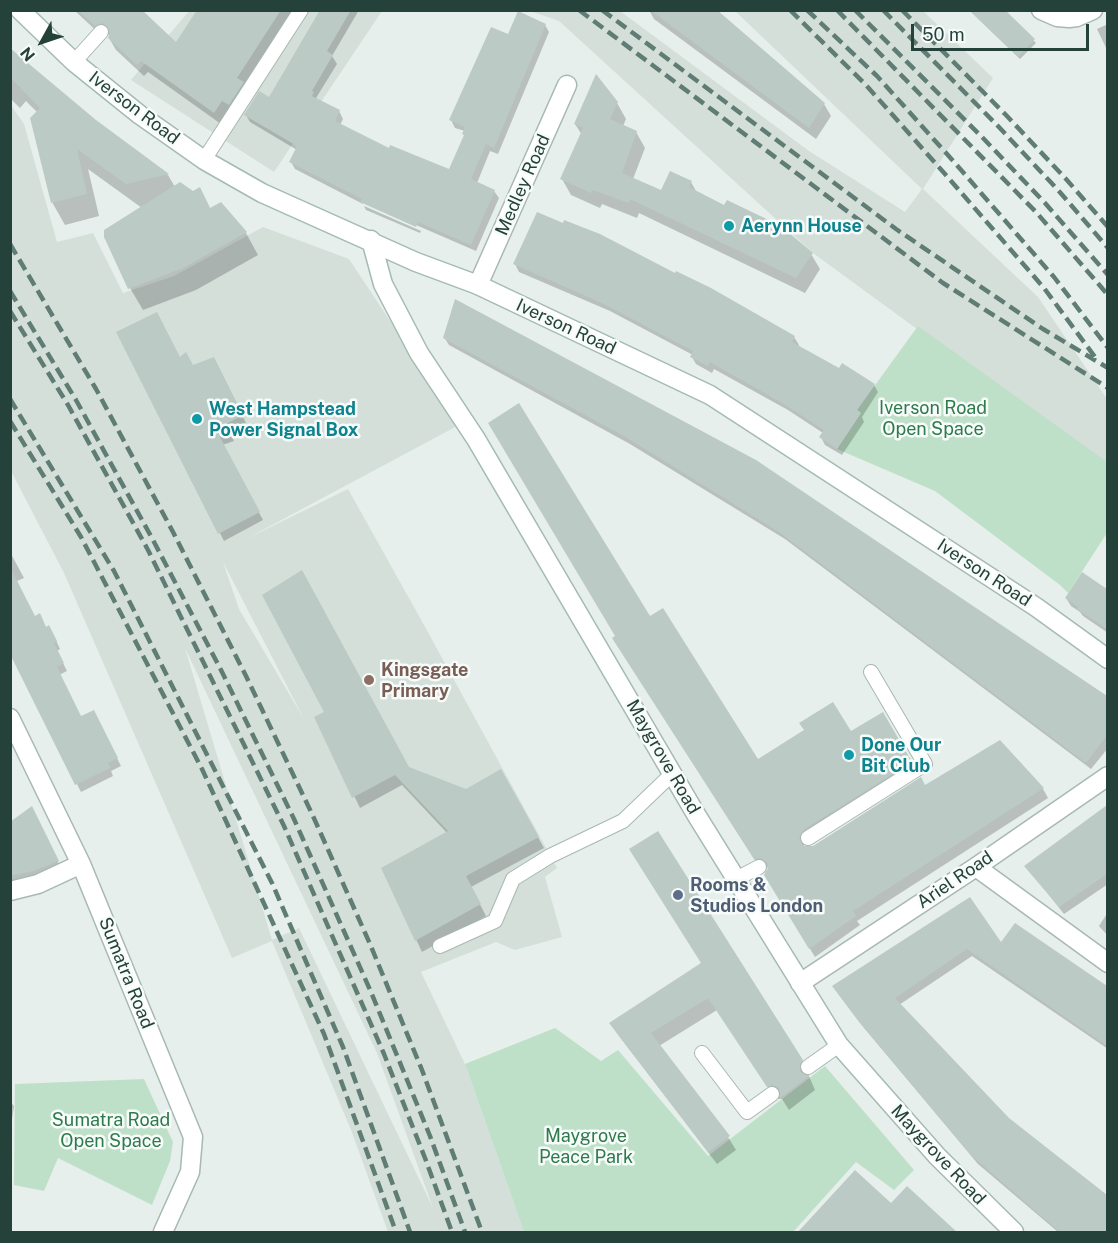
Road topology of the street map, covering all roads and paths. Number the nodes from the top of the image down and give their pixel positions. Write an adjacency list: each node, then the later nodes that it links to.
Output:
1 (21, 10): 6 (street, Iverson Road)
2 (301, 10): 8 (lane)
3 (1041, 10): 4 (street)
4 (1093, 10)
5 (101, 32): 6 (lane)
6 (74, 62): 8 (street, Iverson Road)
7 (567, 85): 10 (street, Medley Road)
8 (204, 160): 9 (street, Iverson Road)
9 (371, 240): 10 (street, Iverson Road); 14 (street, Maygrove Road)
10 (478, 285): 11 (street, Iverson Road)
11 (1107, 659)
12 (871, 672): 16 (lane)
13 (10, 718): 17 (street, Sumatra Road)
14 (672, 774): 20 (street, Maygrove Road); 22 (lane)
15 (1107, 776): 19 (street, Ariel Road)
16 (808, 838)
17 (81, 864): 21 (street); 29 (street, Sumatra Road)
18 (759, 867): 20 (lane)
19 (976, 867): 23 (street); 24 (street, Ariel Road)
20 (736, 879): 24 (street, Maygrove Road)
21 (10, 891)
22 (440, 946)
23 (1107, 963)
24 (800, 983): 25 (street, Maygrove Road)
25 (839, 1045): 27 (lane); 30 (street, Maygrove Road)
26 (702, 1053): 28 (lane)
27 (808, 1067)
28 (772, 1094)
29 (163, 1233)
30 (1014, 1233)

